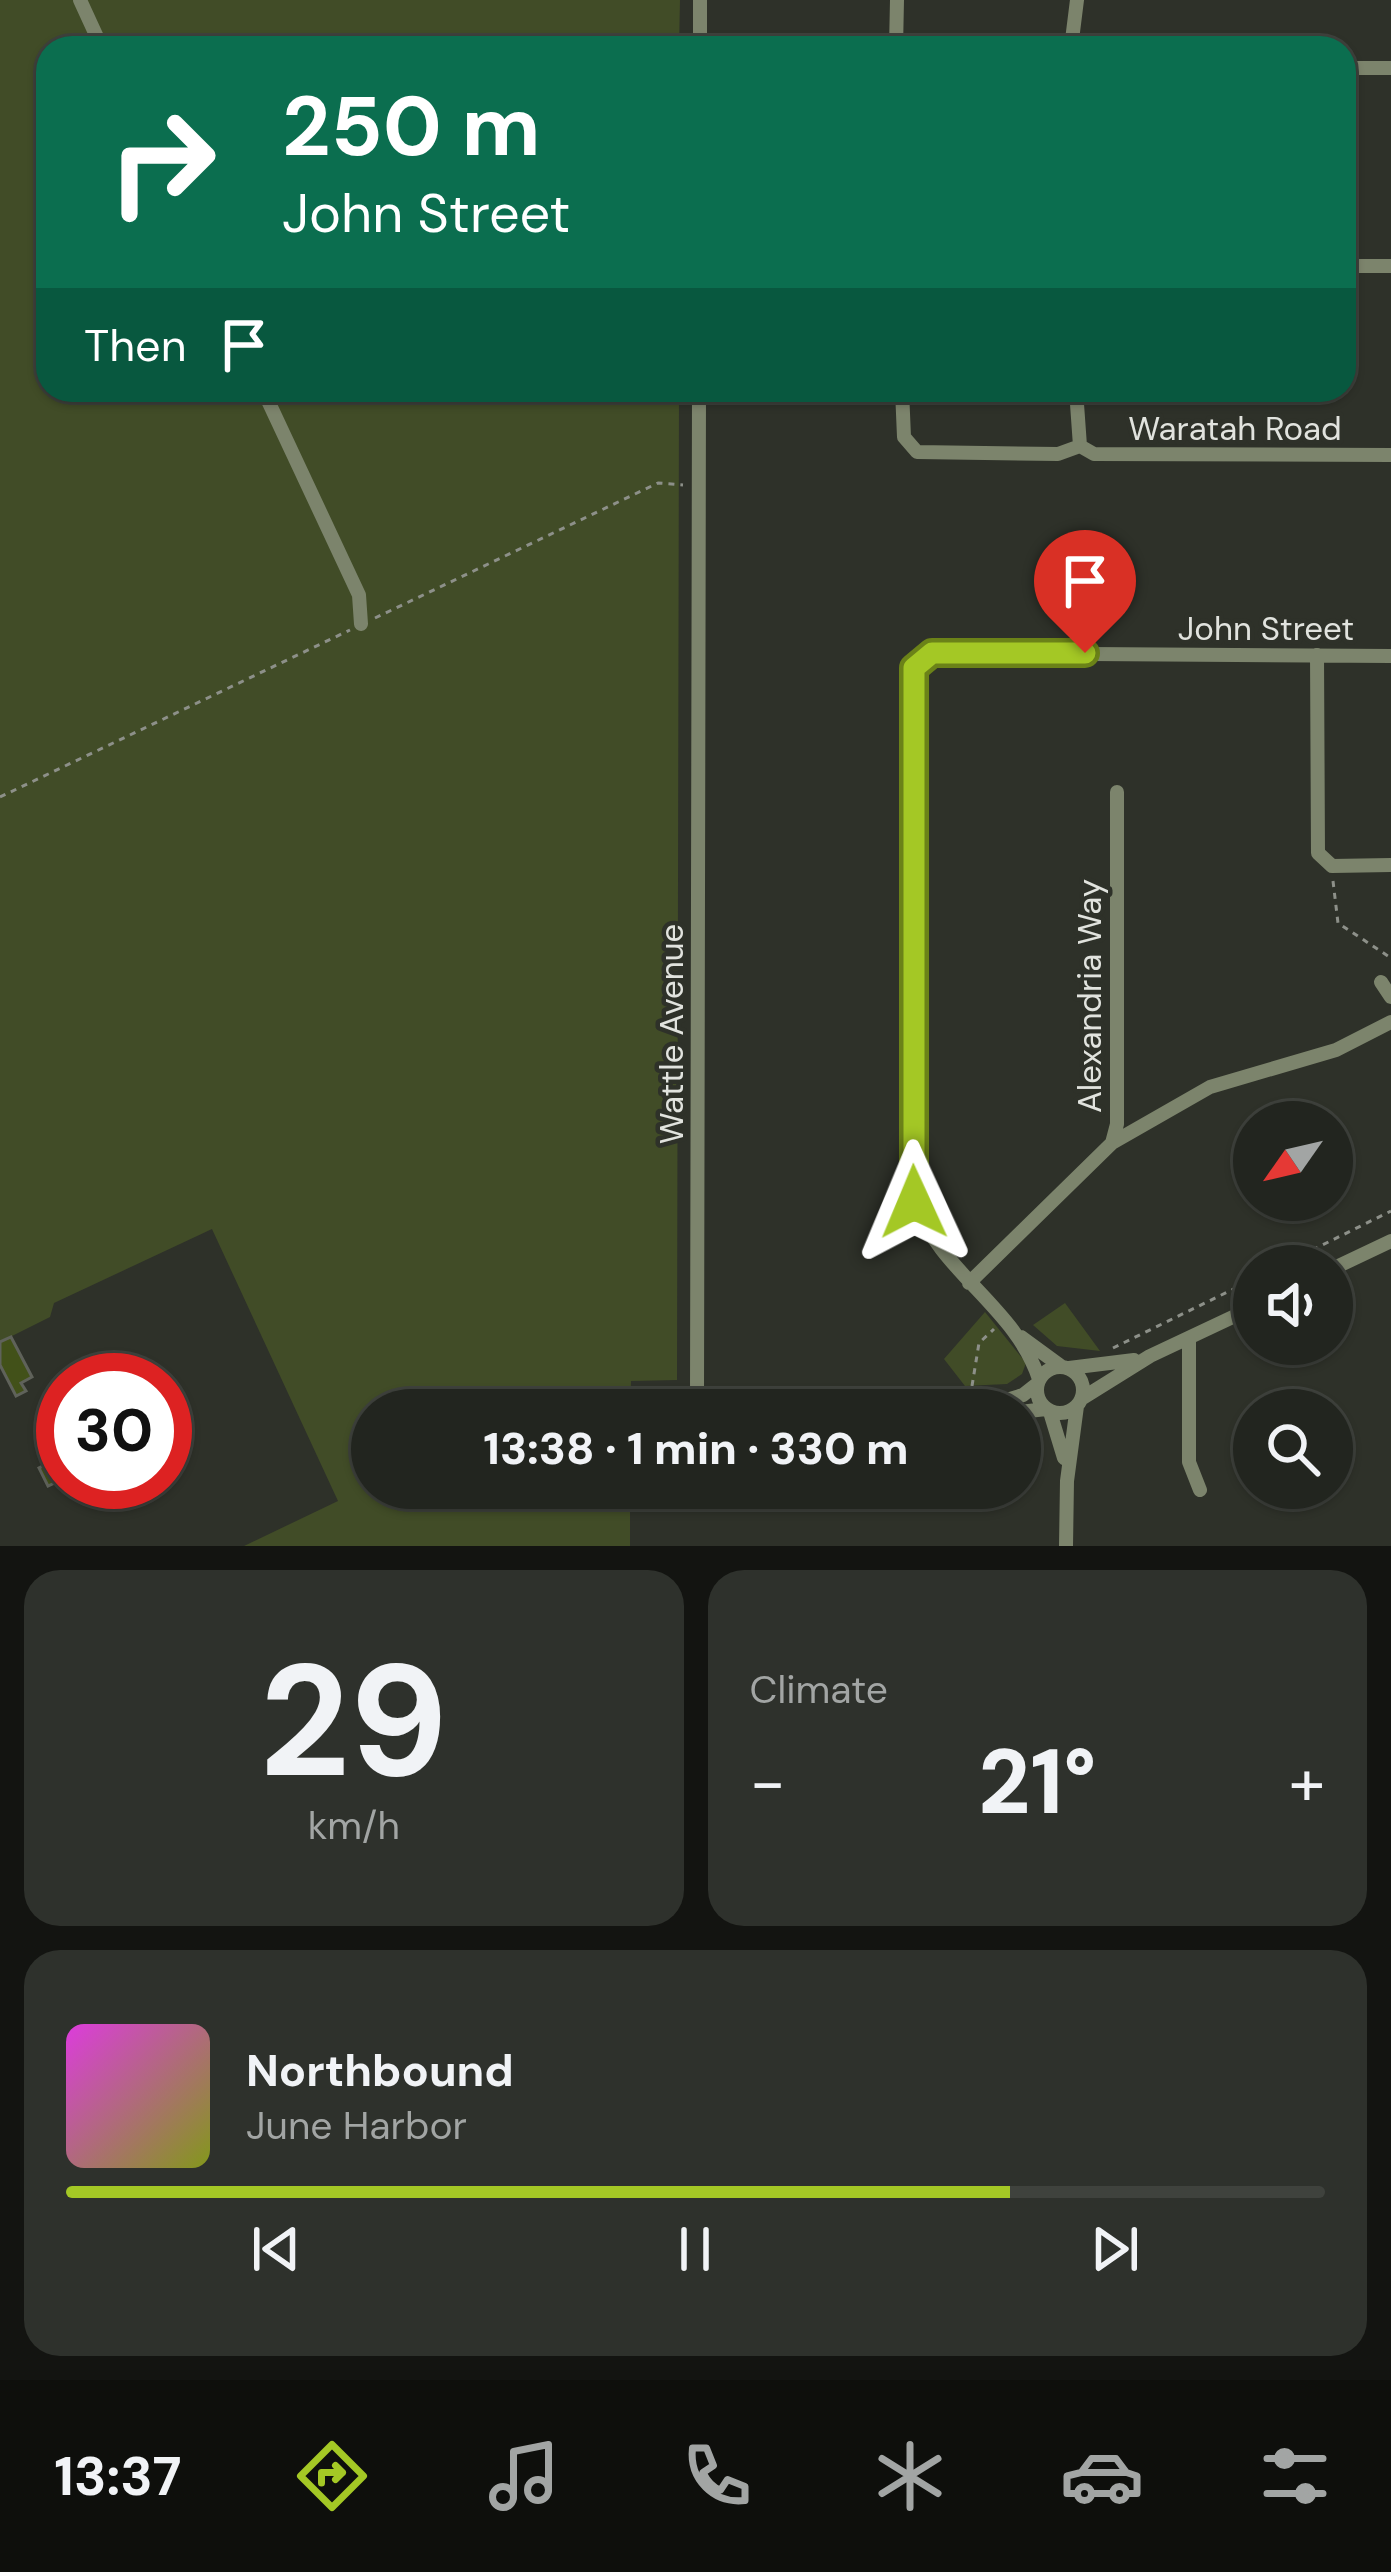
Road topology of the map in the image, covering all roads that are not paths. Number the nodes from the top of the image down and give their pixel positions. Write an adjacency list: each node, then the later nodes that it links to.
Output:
1 (80, 0): 4 (street)
2 (700, 0): 5 (street)
3 (897, 0): 6 (street)
4 (97, 36)
5 (700, 36)
6 (896, 36)
7 (1356, 68): 8 (street)
8 (1391, 68)
9 (1356, 266): 10 (street)
10 (1391, 266)
11 (269, 402): 17 (street)
12 (700, 402): 35 (street, Wattle Avenue)
13 (903, 402): 15 (street, Waratah Road)
14 (1077, 402): 15 (street)
15 (1080, 446): 16 (street, Waratah Road)
16 (1391, 455)
17 (362, 624)
18 (1317, 655): 19 (street, John Street); 21 (street); 28 (street, John Street)
19 (1391, 656)
20 (1117, 792): 25 (street, Alexandria Way)
21 (1391, 865)
22 (1381, 982): 23 (street)
23 (1391, 998)
24 (1391, 1022): 25 (street)
25 (1112, 1143): 28 (street, Alexandria Way)
26 (1391, 1241): 27 (street)
27 (1353, 1259)
28 (969, 1283): 30 (street, John Street)
29 (1233, 1317): 31 (street)
30 (1017, 1334): 33 (street, John Street); 34 (street, John Street)
31 (1189, 1338): 32 (street); 41 (street)
32 (1150, 1356): 33 (street); 37 (street)
33 (1065, 1368): 34 (street); 37 (street)
34 (1038, 1382): 36 (street, Wattle Avenue); 39 (street)
35 (697, 1389)
36 (1029, 1389)
37 (1079, 1403): 39 (street); 40 (street)
38 (1041, 1411): 39 (street)
39 (1048, 1411): 40 (street)
40 (1067, 1480): 42 (street)
41 (1200, 1490)
42 (1066, 1546)

